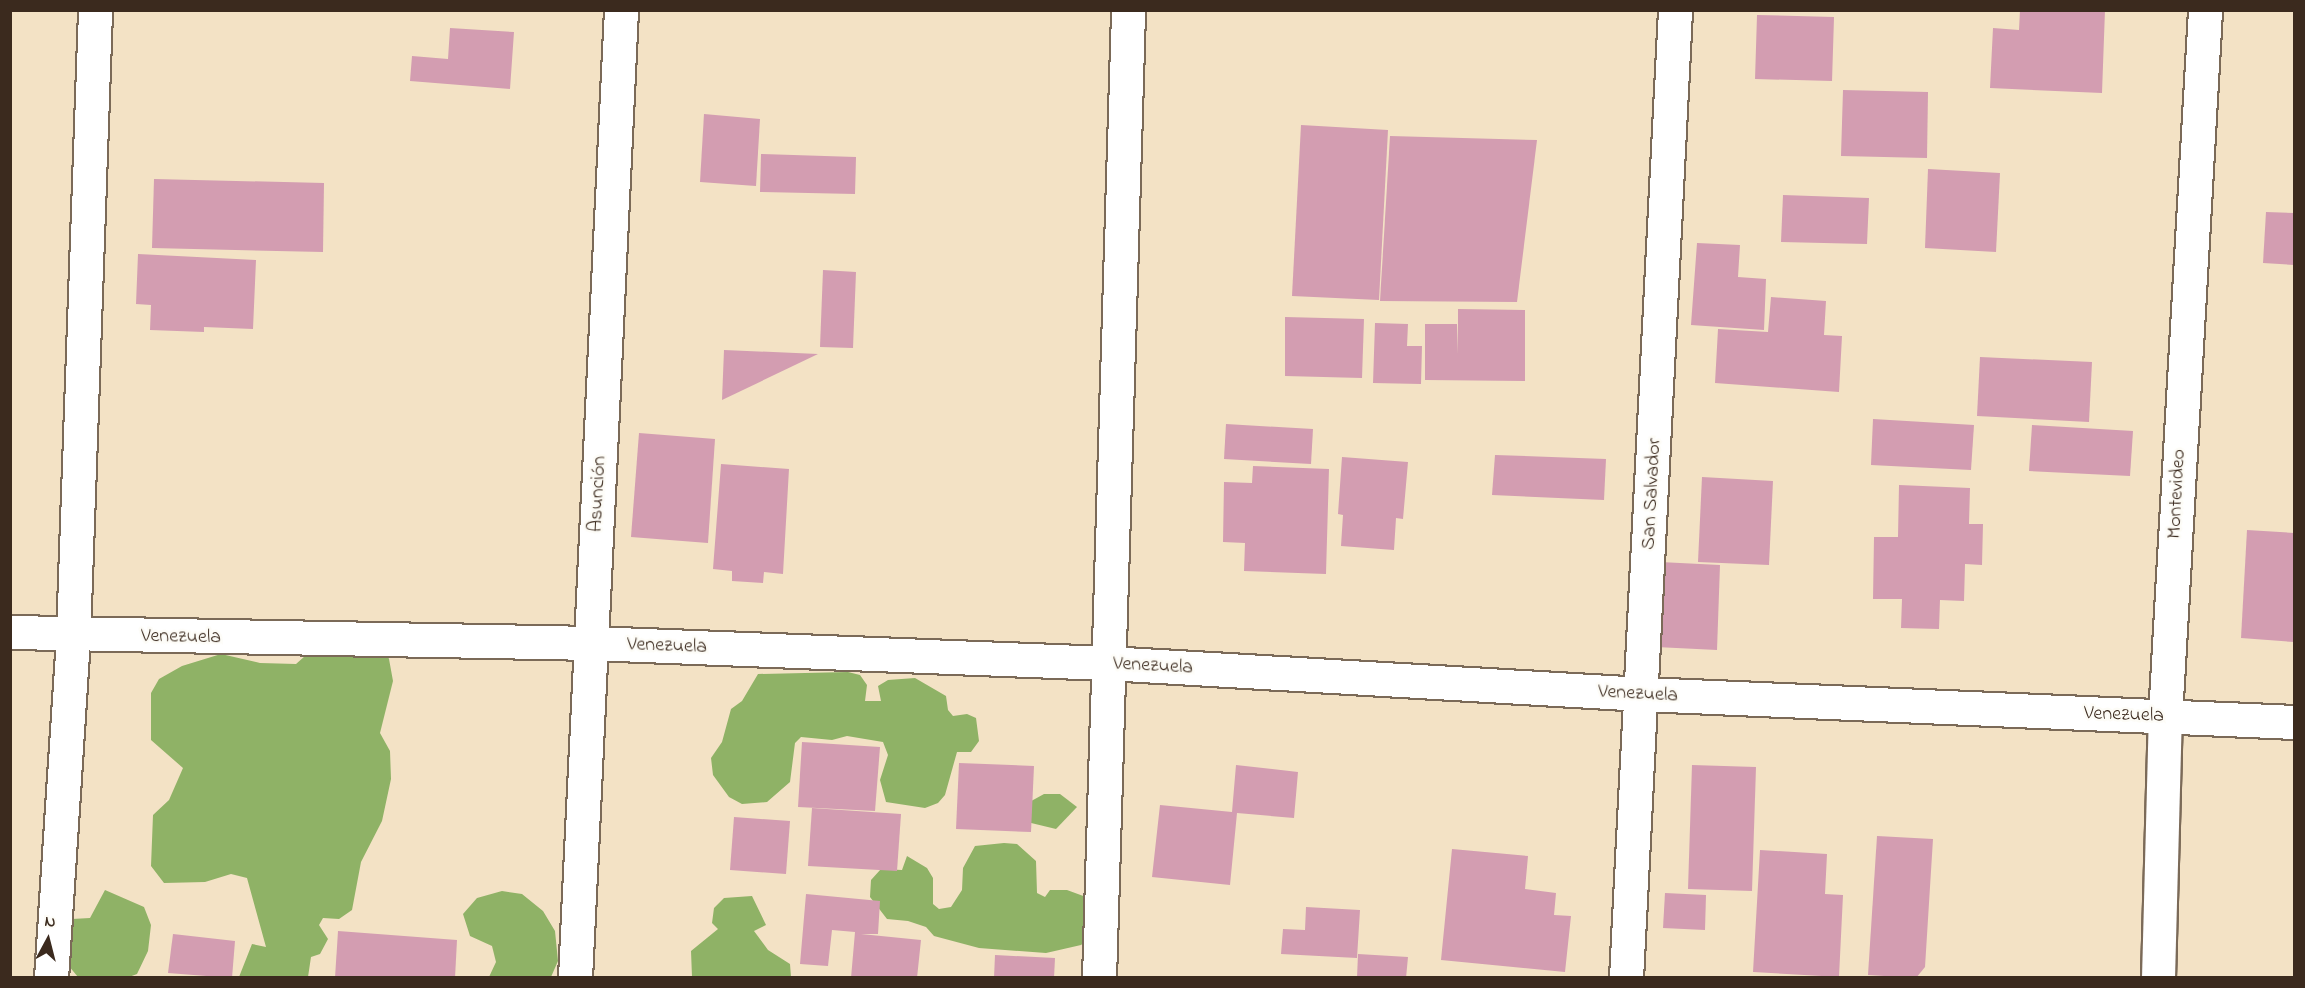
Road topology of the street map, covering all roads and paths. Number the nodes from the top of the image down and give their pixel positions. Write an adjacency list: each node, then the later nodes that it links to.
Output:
1 (95, 10): 7 (street)
2 (621, 10): 8 (street, Asunción)
3 (1128, 10): 9 (street)
4 (1675, 10): 10 (street, San Salvador)
5 (2205, 10): 11 (street, Montevideo)
6 (10, 632): 7 (street, Venezuela)
7 (73, 635): 8 (street, Venezuela); 13 (street)
8 (591, 643): 9 (street, Venezuela); 14 (street, Asunción)
9 (1107, 663): 10 (street, Venezuela); 15 (street)
10 (1642, 694): 11 (street, Venezuela); 16 (street, San Salvador)
11 (2164, 717): 12 (street, Venezuela); 17 (street, Montevideo)
12 (2295, 722)
13 (51, 978)
14 (575, 978)
15 (1100, 978)
16 (1626, 978)
17 (2158, 978)

